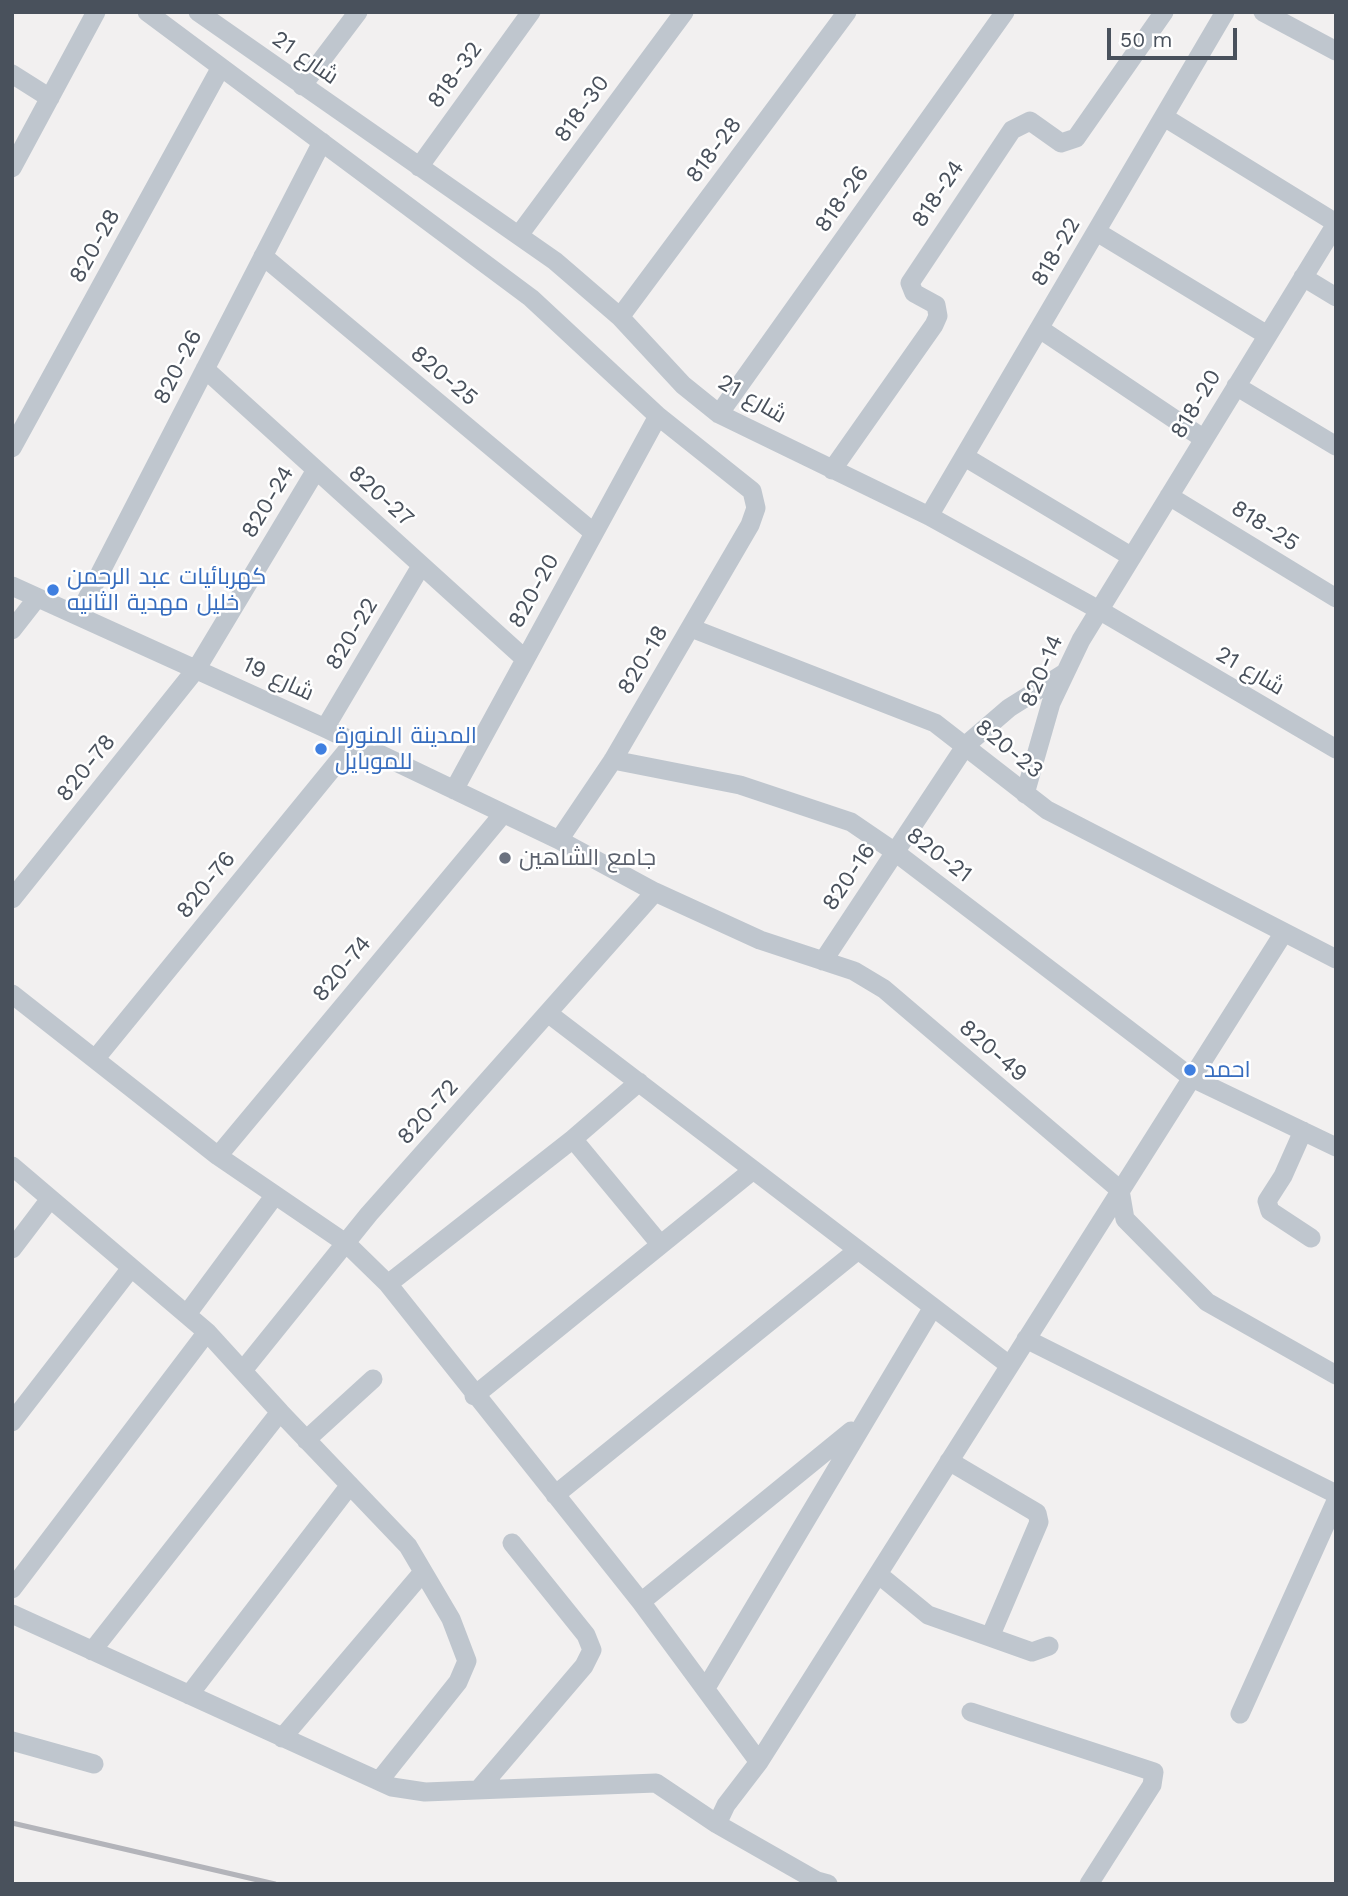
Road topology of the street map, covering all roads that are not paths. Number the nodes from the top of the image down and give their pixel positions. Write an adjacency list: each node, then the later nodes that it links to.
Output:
1 (96, 12): 16 (street)
2 (147, 12): 13 (street)
3 (358, 12): 15 (street)
4 (531, 12): 19 (street, 818-32)
5 (684, 12): 23 (street, 818-30)
6 (847, 12): 27 (street, 818-28)
7 (1005, 12): 32 (street, 818-26)
8 (1164, 12): 39 (street, 818-24)
9 (1226, 12): 17 (street, 818-22)
10 (1264, 12): 12 (street)
11 (200, 13): 15 (street, شارع 21)
12 (1336, 51)
13 (221, 67): 18 (street); 36 (street, 820-28)
14 (12, 74): 16 (street)
15 (302, 86): 19 (street, شارع 21)
16 (50, 98): 20 (street)
17 (1164, 117): 21 (street); 22 (street, 818-22)
18 (322, 142): 24 (street, 820-26); 33 (street)
19 (419, 167): 23 (street, شارع 21)
20 (12, 168)
21 (1336, 223): 25 (street, 818-20)
22 (1097, 232): 28 (street, 818-22); 29 (street)
23 (519, 235): 27 (street, شارع 21)
24 (263, 256): 30 (street, 820-26); 42 (street, 820-25)
25 (1303, 276): 26 (street); 29 (street, 818-20)
26 (1336, 297)
27 (620, 317): 32 (street, شارع 21)
28 (1040, 329): 34 (street); 37 (street, 818-22)
29 (1267, 335): 31 (street, 818-20)
30 (205, 369): 38 (street, 820-27); 49 (street, 820-26)
31 (1236, 386): 34 (street, 818-20); 35 (street)
32 (719, 414): 39 (street, شارع 21)
33 (658, 416): 42 (street, 820-20); 50 (street, 820-18)
34 (1204, 439): 40 (street, 818-20)
35 (1336, 446)
36 (12, 448)
37 (965, 457): 41 (street, 818-22); 43 (street)
38 (316, 470): 44 (street, 820-27); 53 (street, 820-24)
39 (832, 470): 41 (street, شارع 21)
40 (1169, 496): 43 (street, 818-20); 47 (street, 818-25)
41 (929, 516): 48 (street, شارع 21)
42 (594, 533): 52 (street, 820-20)
43 (1132, 557): 48 (street, 818-20)
44 (421, 566): 52 (street, 820-27); 55 (street, 820-22)
45 (12, 586): 46 (street, شارع 19)
46 (37, 597): 49 (street, شارع 19); 51 (street)
47 (1336, 598)
48 (1099, 610): 54 (street, 820-14); 58 (street, شارع 21)
49 (79, 614): 53 (street, شارع 19)
50 (691, 628): 57 (street, 820-23); 59 (street, 820-18)
51 (12, 630)
52 (525, 659): 60 (street, 820-20)
53 (197, 668): 55 (street, شارع 19); 66 (street, 820-78)
54 (1063, 674): 57 (street, 820-16); 61 (street, 820-14)
55 (325, 728): 56 (street, شارع 19)
56 (354, 743): 60 (street, شارع 19); 72 (street, 820-76)
57 (966, 745): 61 (street, 820-23); 64 (street, 820-16)
58 (1336, 749)
59 (613, 760): 63 (street, 820-18); 64 (street, 820-21)
60 (454, 790): 62 (street, شارع 19)
61 (1026, 794): 67 (street, 820-23)
62 (503, 814): 63 (street, شارع 19); 78 (street, 820-74)
63 (559, 840): 65 (street, 820-49)
64 (895, 852): 69 (street, 820-16); 73 (street, 820-21)
65 (654, 892): 69 (street, 820-49); 71 (street, 820-72)
66 (12, 899)
67 (1283, 934): 68 (street, 820-23); 73 (street)
68 (1336, 959)
69 (823, 961): 81 (street, 820-49)
70 (12, 994): 72 (street)
71 (550, 1014): 74 (street); 85 (street, 820-72)
72 (96, 1058): 78 (street)
73 (1192, 1078): 75 (street, 820-21); 81 (street)
74 (639, 1082): 76 (street); 80 (street)
75 (1303, 1131): 77 (street, 820-21); 84 (street)
76 (573, 1139): 86 (street); 90 (street)
77 (1336, 1147)
78 (218, 1156): 82 (street)
79 (12, 1166): 83 (street)
80 (753, 1170): 86 (street); 88 (street)
81 (1120, 1190): 94 (street); 97 (street)
82 (275, 1195): 85 (street); 92 (street)
83 (50, 1199): 87 (street); 89 (street)
84 (1311, 1238)
85 (347, 1244): 90 (street); 96 (street, 820-72)
86 (660, 1244): 99 (street)
87 (12, 1249)
88 (858, 1250): 91 (street); 107 (street)
89 (131, 1268): 92 (street); 101 (street)
90 (387, 1284): 99 (street)
91 (933, 1307): 95 (street); 102 (street)
92 (187, 1314): 93 (street)
93 (207, 1332): 96 (street); 112 (street)
94 (1026, 1339): 95 (street); 106 (street)
95 (1009, 1365): 104 (street)
96 (244, 1369): 100 (street)
97 (1336, 1375)
98 (373, 1379): 103 (street)
99 (474, 1396): 107 (street)
100 (280, 1412): 103 (street); 117 (street)
101 (12, 1422)
102 (863, 1422): 113 (street); 118 (street)
103 (306, 1440): 105 (street)
104 (949, 1461): 111 (street); 115 (street)
105 (349, 1485): 110 (street); 119 (street)
106 (1336, 1494)
107 (555, 1495): 113 (street)
108 (1336, 1502): 121 (street)
109 (512, 1543): 127 (street)
110 (423, 1572): 122 (street); 126 (street)
111 (878, 1574): 115 (street); 124 (street)
112 (12, 1589)
113 (642, 1602): 118 (street)
114 (12, 1614): 117 (street)
115 (990, 1637): 116 (street)
116 (1049, 1646)
117 (92, 1651): 119 (street)
118 (706, 1688): 124 (street)
119 (189, 1695): 122 (street)
120 (971, 1712): 130 (street)
121 (1240, 1714)
122 (282, 1738): 126 (street)
123 (12, 1741): 125 (street)
124 (759, 1762): 128 (street)
125 (94, 1764)
126 (379, 1781): 127 (street)
127 (479, 1789): 128 (street)
128 (717, 1825): 129 (street)
129 (828, 1884)
130 (1089, 1884)

